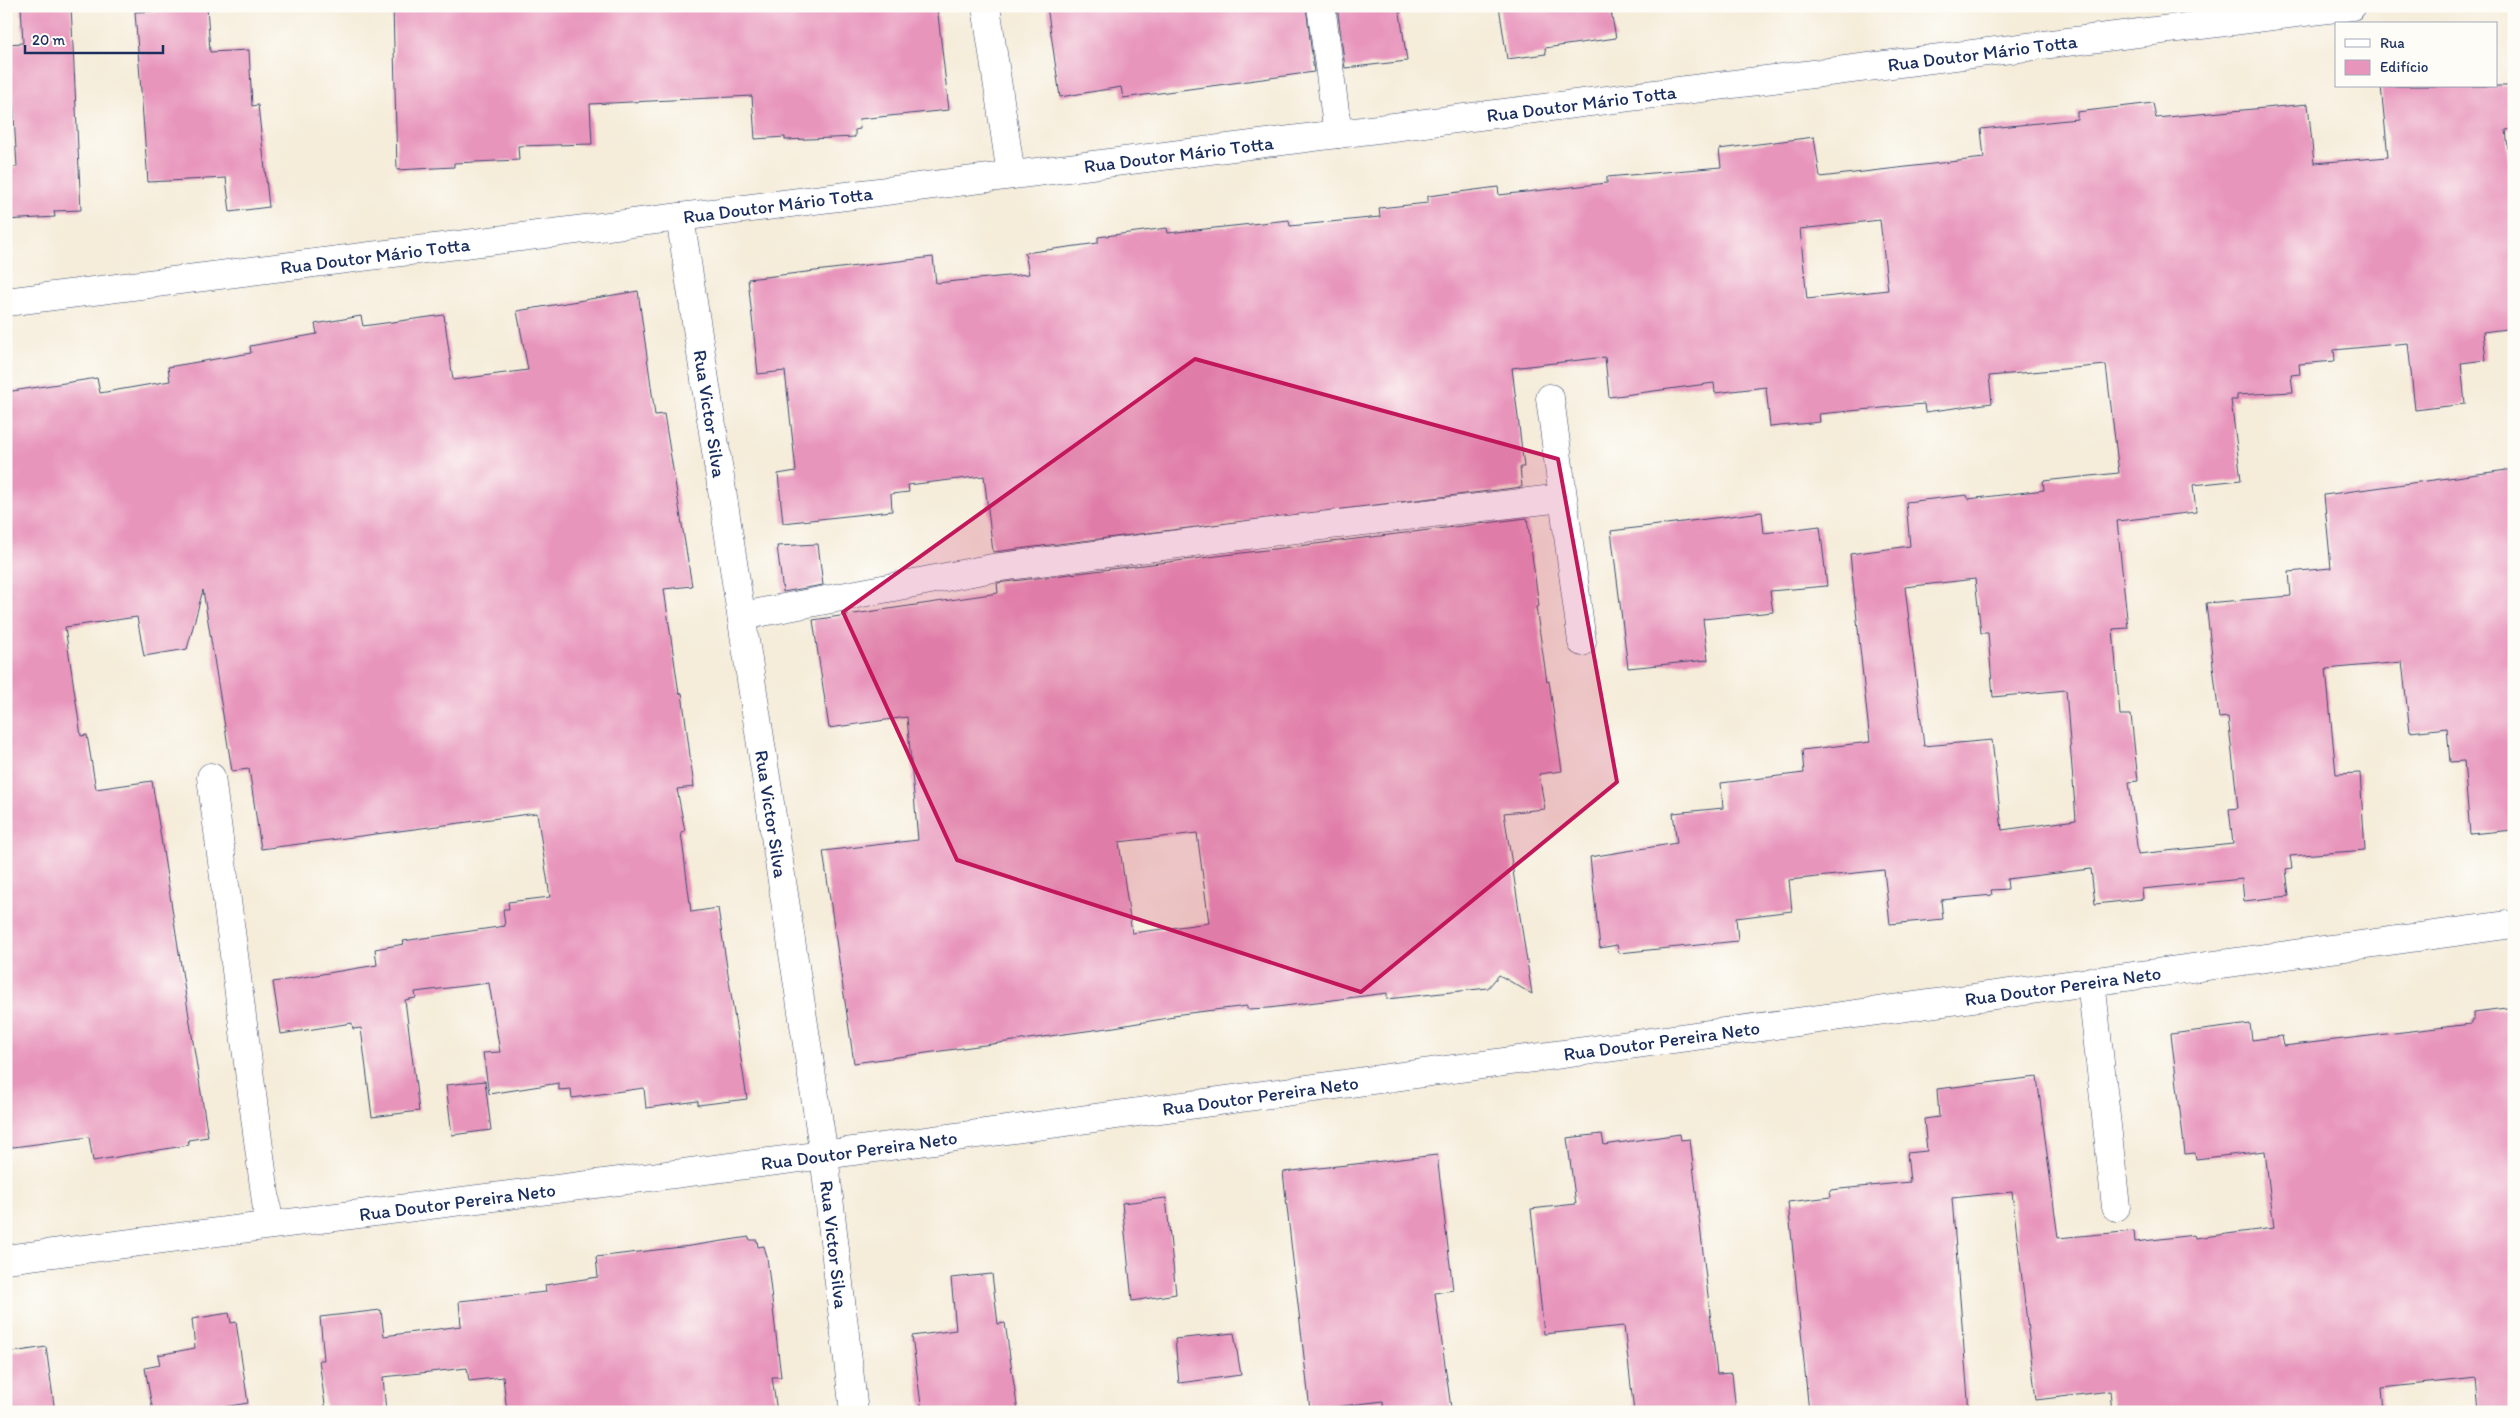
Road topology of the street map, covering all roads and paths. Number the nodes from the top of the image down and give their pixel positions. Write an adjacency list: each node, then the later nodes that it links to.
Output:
1 (986, 6): 5 (street)
2 (1321, 6): 4 (street)
3 (2352, 6): 4 (street, Rua Doutor Mário Totta)
4 (1338, 134): 5 (street, Rua Doutor Mário Totta)
5 (1011, 175): 6 (street, Rua Doutor Mário Totta)
6 (680, 217): 7 (street, Rua Doutor Mário Totta); 10 (street, Rua Victor Silva)
7 (6, 302)
8 (1550, 398): 9 (street)
9 (1562, 498): 10 (street); 11 (street)
10 (742, 616): 15 (street, Rua Victor Silva)
11 (1582, 642)
12 (211, 777): 17 (street)
13 (2514, 924): 14 (street, Rua Doutor Pereira Neto)
14 (2091, 981): 15 (street, Rua Doutor Pereira Neto); 16 (street)
15 (824, 1155): 17 (street, Rua Doutor Pereira Neto); 19 (street, Rua Victor Silva)
16 (2116, 1207)
17 (269, 1225): 18 (street, Rua Doutor Pereira Neto)
18 (6, 1259)
19 (854, 1412)

